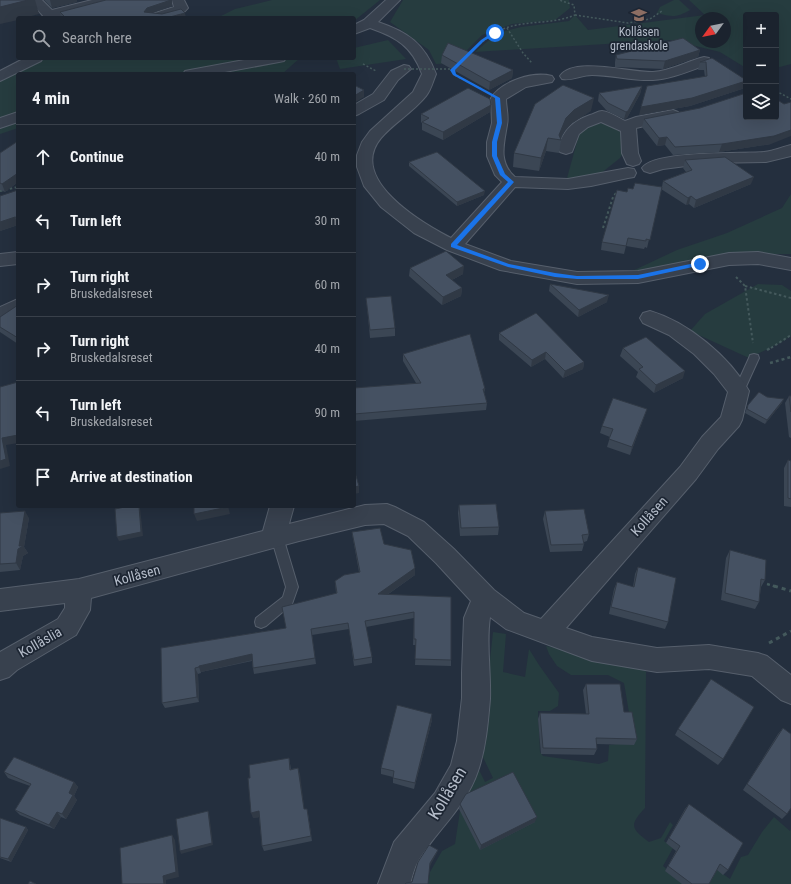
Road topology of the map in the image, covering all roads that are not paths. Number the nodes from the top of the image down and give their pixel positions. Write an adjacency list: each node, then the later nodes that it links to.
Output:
1 (35, 0): 5 (street)
2 (107, 0): 6 (street)
3 (178, 0): 7 (street)
4 (394, 0): 8 (street)
5 (50, 16)
6 (54, 16)
7 (161, 16)
8 (361, 27): 24 (street)
9 (32, 60): 14 (street)
10 (268, 60): 13 (street)
11 (704, 61): 23 (street)
12 (404, 70): 15 (street)
13 (201, 72)
14 (0, 77)
15 (356, 110)
16 (686, 113): 19 (street)
17 (16, 118): 18 (street)
18 (0, 123)
19 (628, 129): 20 (street); 22 (street)
20 (566, 149)
21 (791, 150): 22 (street)
22 (632, 170): 23 (street)
23 (511, 182): 24 (street)
24 (453, 246): 27 (street)
25 (16, 258): 26 (street)
26 (0, 260)
27 (791, 264)
28 (16, 306): 29 (street)
29 (0, 315)
30 (650, 318): 32 (street)
31 (754, 358): 32 (lane, Kollåsen)
32 (739, 391): 39 (street, Kollåsen)
33 (282, 508): 34 (street)
34 (275, 538): 35 (street, Kollåsen); 36 (street, Kollåsen); 38 (lane)
35 (80, 590): 37 (street, Kollåsen); 40 (street, Kollåslia)
36 (485, 598): 39 (street, Kollåsen); 42 (street, Kollåsen)
37 (0, 600)
38 (261, 622)
39 (545, 633): 41 (street, Kollåsen)
40 (0, 668)
41 (791, 691)
42 (394, 884)

